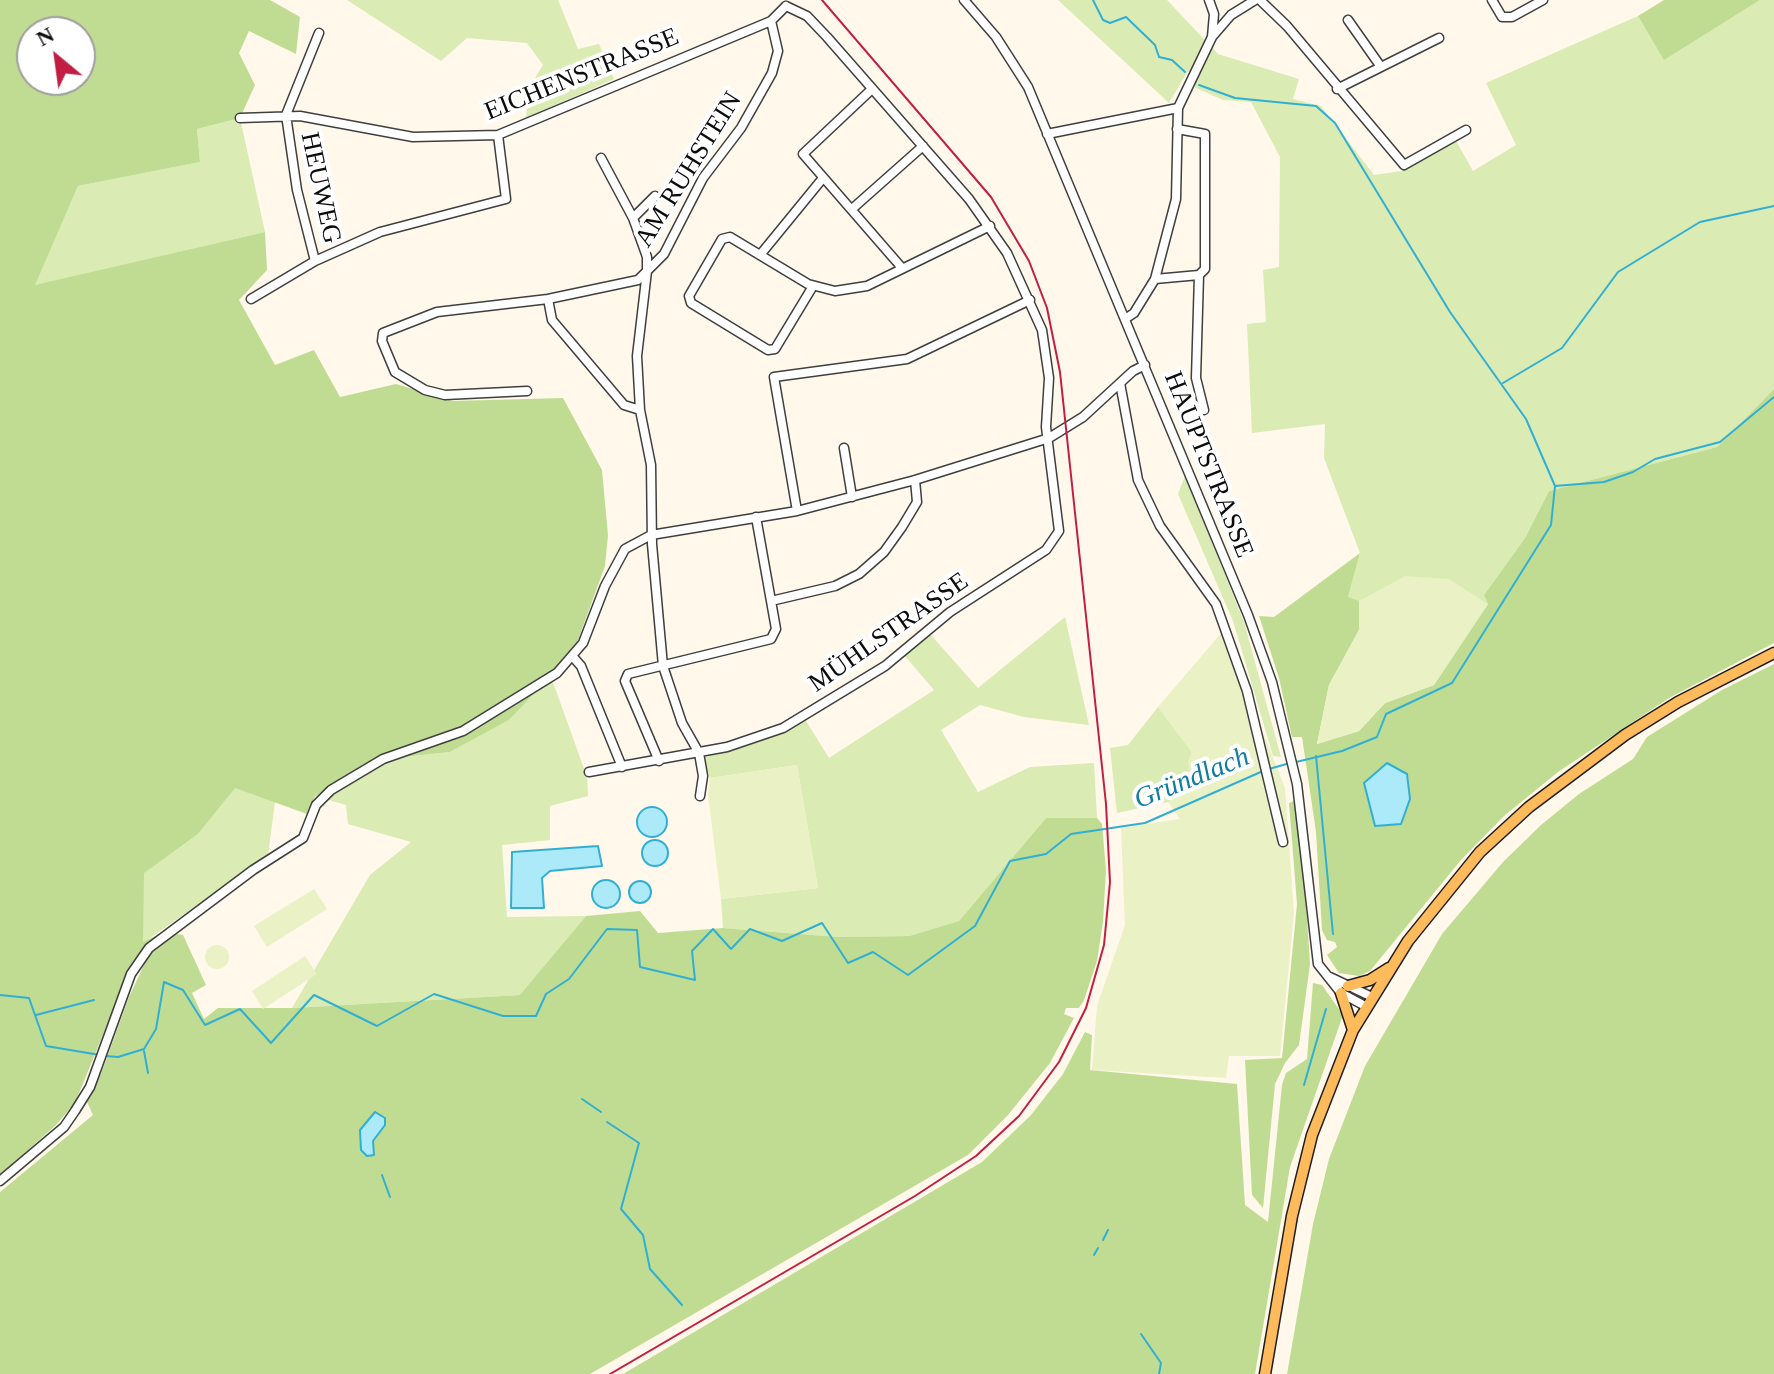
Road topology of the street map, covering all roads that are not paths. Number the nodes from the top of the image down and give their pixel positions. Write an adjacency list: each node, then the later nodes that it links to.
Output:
1 (964, 0): 22 (street, HAUPTSTRASSE)
2 (1209, 0): 7 (street)
3 (1258, 0): 8 (street); 16 (street)
4 (1492, 0): 5 (street)
5 (1543, 0)
6 (784, 3): 10 (street, EICHENSTRASSE); 15 (street, MÜHLSTRASSE)
7 (1214, 14): 8 (street); 12 (street)
8 (1231, 15): 12 (street)
9 (1348, 20): 14 (street)
10 (771, 21): 23 (street, EICHENSTRASSE); 34 (street, AM RUHSTEIN)
11 (319, 33): 18 (street, HEUWEG)
12 (1212, 37): 17 (street)
13 (1439, 38): 14 (street)
14 (1381, 67): 16 (street)
15 (872, 89): 24 (street, MÜHLSTRASSE); 26 (street)
16 (1337, 89): 21 (street)
17 (1178, 108): 20 (street); 22 (street)
18 (286, 115): 19 (street, EICHENSTRASSE); 23 (street, EICHENSTRASSE); 32 (street, HEUWEG)
19 (240, 118)
20 (1177, 129): 35 (street); 36 (street)
21 (1466, 130)
22 (1047, 134): 41 (street, HAUPTSTRASSE)
23 (498, 135): 32 (street)
24 (923, 146): 28 (street); 30 (street, MÜHLSTRASSE)
25 (601, 158): 29 (street)
26 (823, 178): 28 (street); 31 (street)
27 (655, 196): 29 (street)
28 (852, 209): 33 (street)
29 (633, 218): 34 (street)
30 (990, 226): 33 (street); 40 (street, MÜHLSTRASSE)
31 (760, 255): 37 (street); 37 (street)
32 (315, 261): 38 (street)
33 (902, 268): 37 (street)
34 (647, 271): 39 (street); 45 (street, AM RUHSTEIN)
35 (1199, 275): 36 (street); 46 (street)
36 (1155, 279): 41 (street)
37 (813, 286)
38 (251, 299)
39 (548, 299): 44 (street); 45 (street)
40 (1030, 300): 47 (street, MÜHLSTRASSE); 51 (street)
41 (1125, 319): 42 (street, HAUPTSTRASSE)
42 (1145, 365): 43 (street); 65 (street, HAUPTSTRASSE)
43 (1120, 383): 47 (street); 63 (street)
44 (527, 391)
45 (640, 410): 53 (street, AM RUHSTEIN)
46 (1204, 410)
47 (1049, 438): 49 (street); 58 (street, MÜHLSTRASSE)
48 (844, 448): 50 (street)
49 (915, 480): 50 (street); 54 (street)
50 (852, 497): 51 (street)
51 (797, 511): 52 (street)
52 (756, 517): 53 (street); 54 (street)
53 (651, 535): 56 (street); 57 (street, AM RUHSTEIN)
54 (771, 601): 57 (street)
55 (1774, 653): 64 (main road)
56 (573, 657): 60 (street); 68 (street)
57 (663, 666): 58 (street, AM RUHSTEIN); 59 (street)
58 (699, 753): 59 (street, MÜHLSTRASSE); 62 (street)
59 (659, 761): 60 (street, MÜHLSTRASSE)
60 (622, 767): 61 (street, MÜHLSTRASSE)
61 (589, 772)
62 (700, 796)
63 (1283, 842)
64 (1394, 962): 65 (main road); 66 (main road)
65 (1344, 989): 66 (street, HAUPTSTRASSE); 67 (main road)
66 (1370, 1002): 67 (main road)
67 (1353, 1030): 69 (main road)
68 (0, 1181)
69 (1265, 1374)

